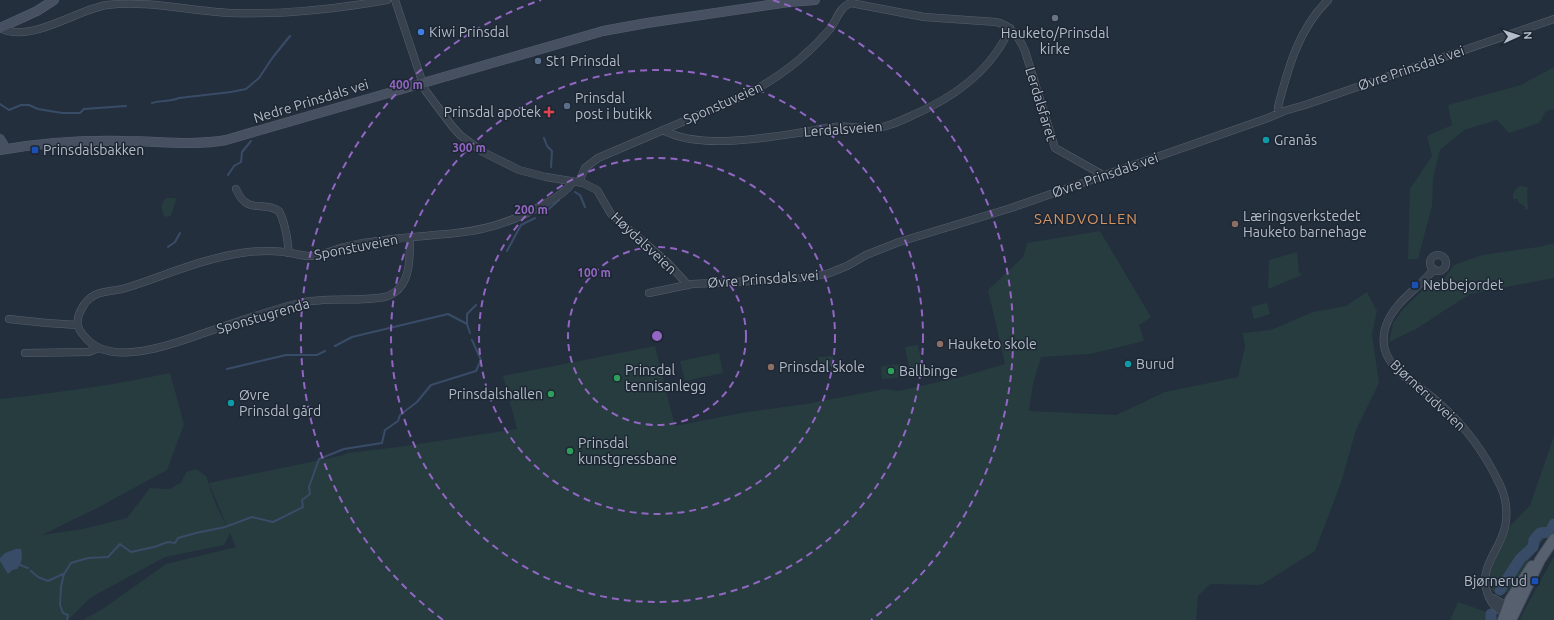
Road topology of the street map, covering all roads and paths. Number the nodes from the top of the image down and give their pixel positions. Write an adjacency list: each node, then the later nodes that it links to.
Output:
1 (54, 0): 9 (main road)
2 (387, 0): 9 (street)
3 (395, 0): 11 (street, Høydalsveien)
4 (815, 0): 6 (main road, Nedre Prinsdals vei)
5 (1328, 0): 12 (street)
6 (793, 1): 11 (main road, Nedre Prinsdals vei)
7 (850, 2): 10 (street); 13 (street, Sponstuveien)
8 (1554, 19): 12 (street, Øvre Prinsdals vei)
9 (0, 28)
10 (1010, 28): 13 (street, Lerdalsveien); 16 (street, Lerdalsfaret)
11 (421, 83): 15 (main road, Nedre Prinsdals vei); 17 (street, Høydalsveien)
12 (1279, 113): 16 (street, Øvre Prinsdals vei)
13 (663, 130): 17 (street, Sponstuveien)
14 (0, 139): 15 (main road)
15 (3, 149)
16 (1103, 175): 22 (street, Øvre Prinsdals vei)
17 (576, 182): 19 (street, Sponstuveien); 22 (street, Høydalsveien)
18 (236, 189): 20 (street)
19 (410, 237): 20 (street, Sponstuveien); 26 (street, Sponstugrenda)
20 (288, 253): 25 (street, Sponstuveien)
21 (1434, 269): 29 (street, Bjørnerudveien)
22 (688, 285): 23 (street, Øvre Prinsdals vei)
23 (649, 293)
24 (10, 319): 25 (street)
25 (77, 325): 26 (street, Sponstugrenda)
26 (98, 348): 27 (street, Sponstugrenda)
27 (25, 353)
28 (1554, 539): 29 (main road)
29 (1509, 615)

